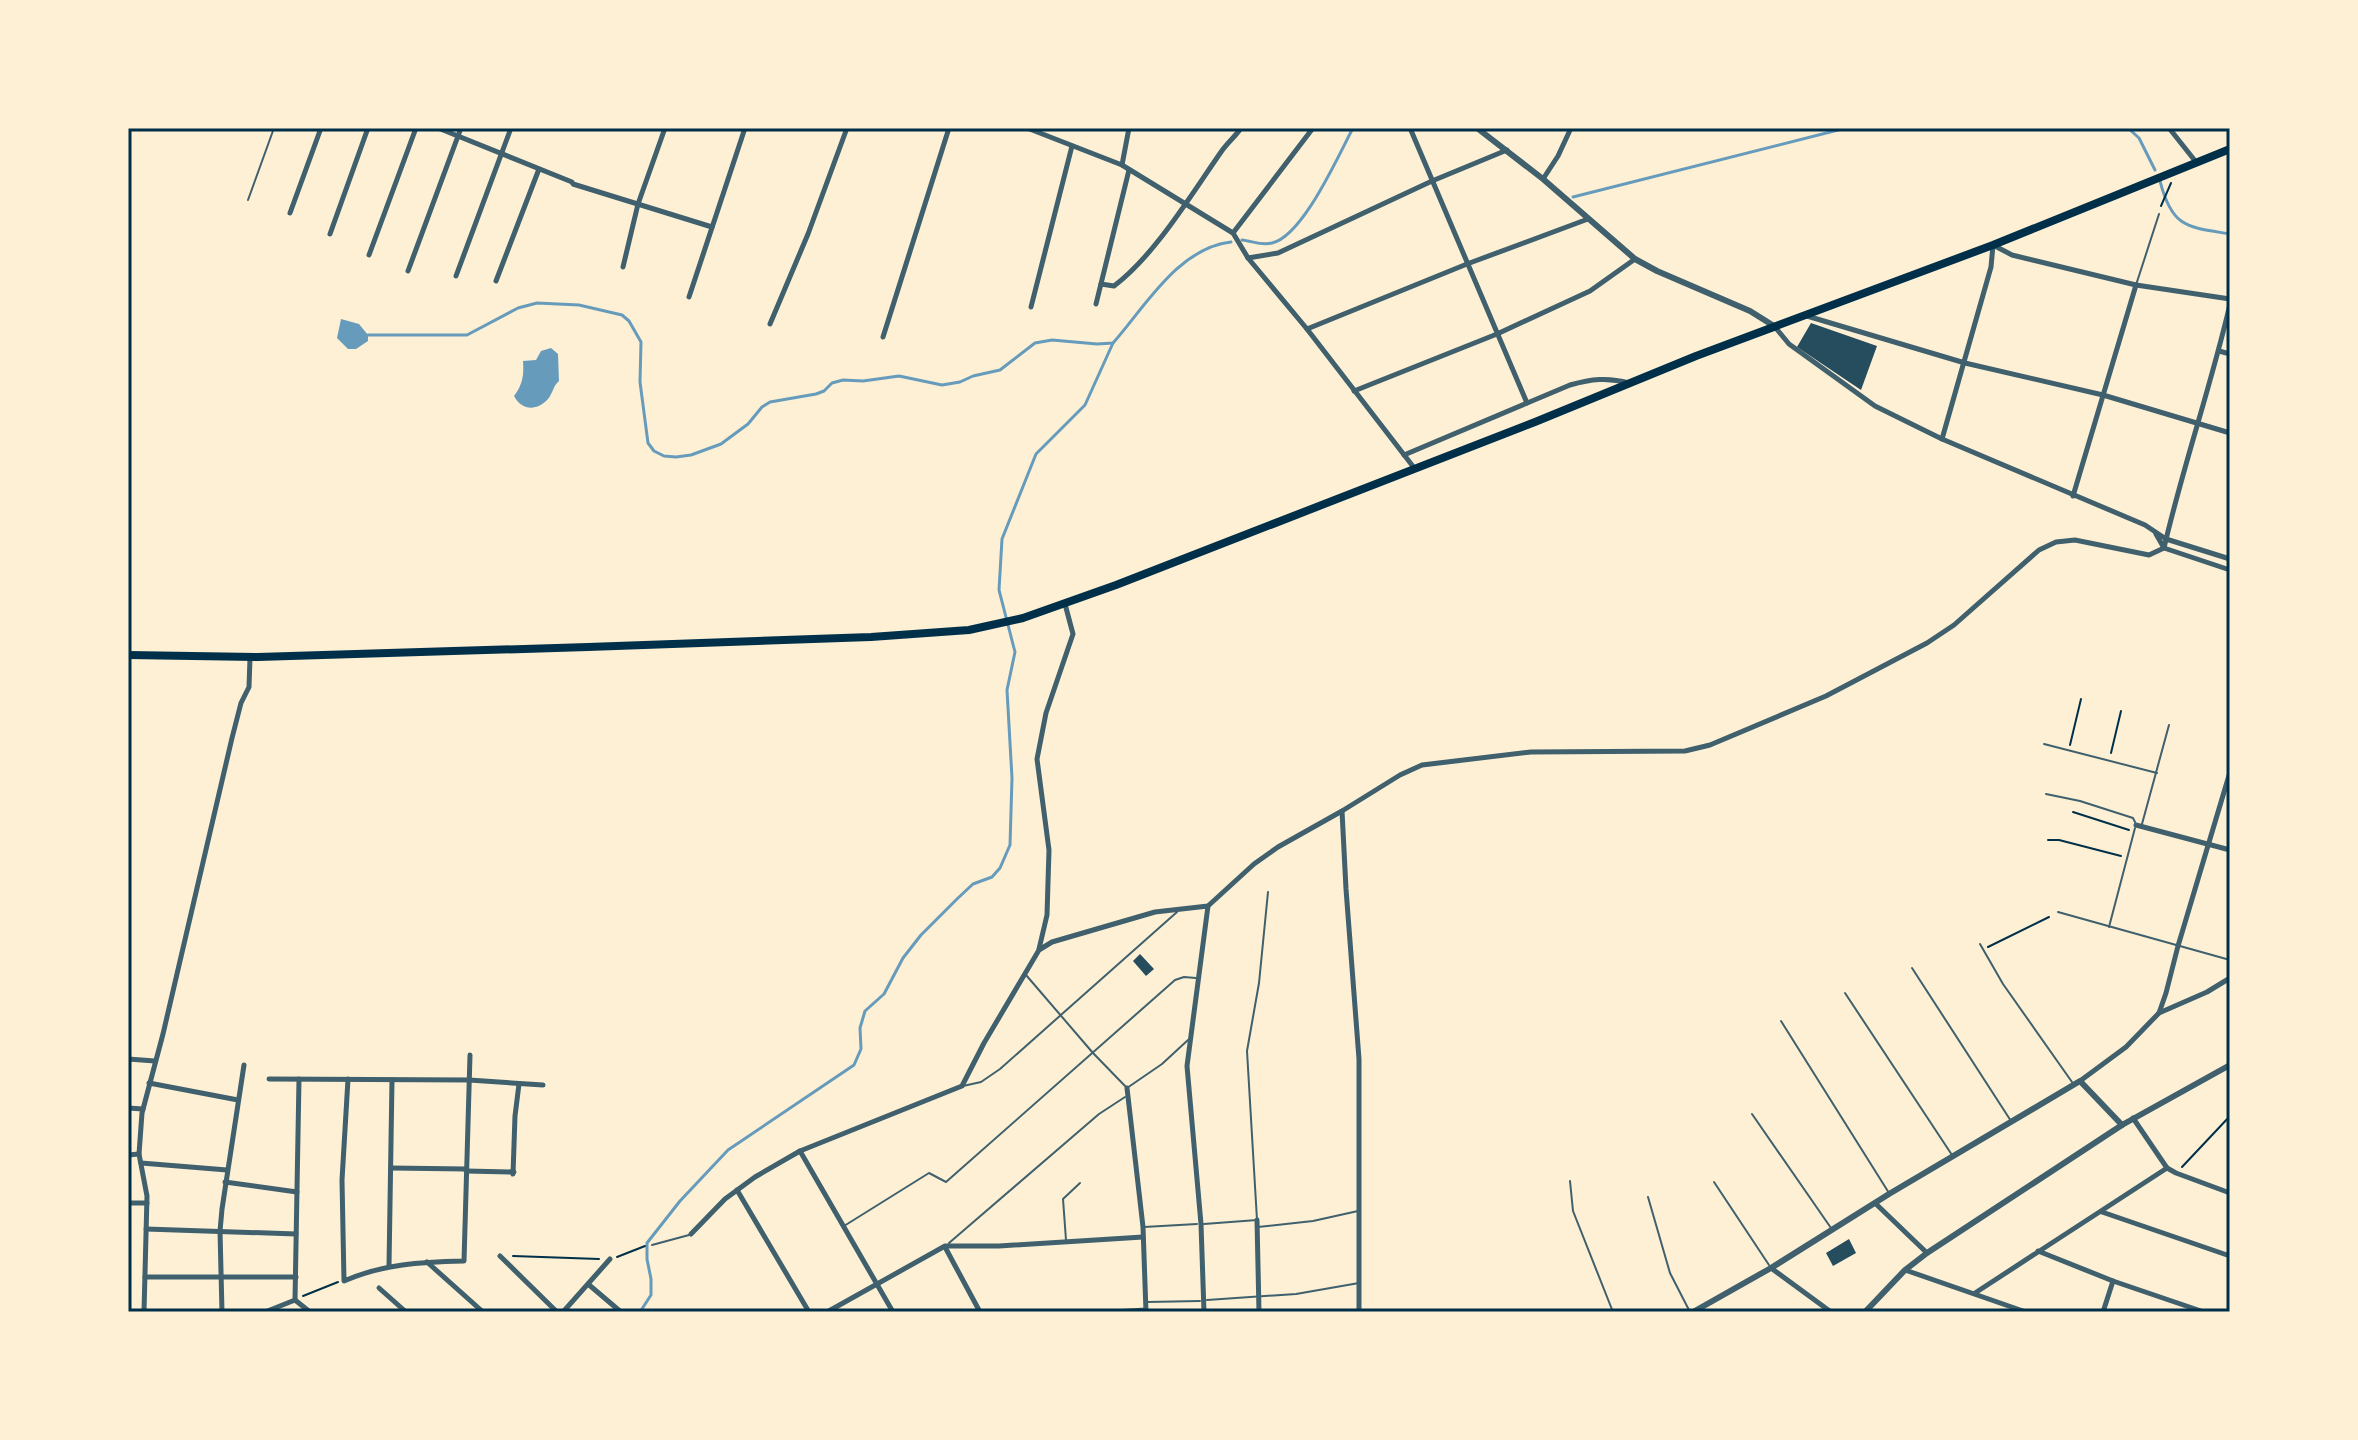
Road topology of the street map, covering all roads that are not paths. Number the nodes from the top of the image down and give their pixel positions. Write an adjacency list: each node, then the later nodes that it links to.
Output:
1 (274, 128): 31 (lane)
2 (321, 128): 34 (street)
3 (368, 128): 38 (street)
4 (416, 128): 41 (street)
5 (438, 128): 20 (street)
6 (461, 128): 20 (street)
7 (511, 128): 24 (street)
8 (665, 128): 33 (street)
9 (745, 128): 37 (street)
10 (847, 128): 56 (street)
11 (949, 128): 60 (street)
12 (1027, 128): 21 (street)
13 (1129, 128): 26 (street)
14 (1241, 128): 32 (street)
15 (1313, 128): 39 (street)
16 (1410, 128): 30 (street)
17 (1477, 128): 23 (street)
18 (1571, 128): 29 (street)
19 (2169, 128): 25 (street)
20 (458, 136): 24 (street); 46 (street)
21 (1072, 146): 26 (street); 54 (street)
22 (2230, 149): 25 (main road)
23 (1507, 150): 29 (street); 30 (street)
24 (501, 153): 27 (street); 47 (street)
25 (2197, 162): 40 (main road)
26 (1122, 165): 28 (street)
27 (539, 169): 33 (street); 48 (street)
28 (1129, 170): 32 (street); 49 (street)
29 (1543, 179): 36 (street)
30 (1432, 181): 42 (street); 44 (street)
31 (248, 200)
32 (1187, 203): 39 (street); 49 (street)
33 (638, 204): 37 (street); 45 (street)
34 (290, 213)
35 (2159, 214): 50 (lane)
36 (1588, 219): 43 (street); 44 (street)
37 (712, 227): 51 (street)
38 (330, 234)
39 (1234, 234): 42 (street)
40 (1993, 245): 50 (street); 55 (main road); 63 (street)
41 (369, 255)
42 (1248, 258): 58 (street)
43 (1635, 259): 57 (street); 59 (street)
44 (1467, 264): 58 (street); 59 (street)
45 (623, 267)
46 (408, 271)
47 (456, 276)
48 (496, 281)
49 (1101, 284): 53 (street)
50 (2136, 285): 52 (street); 66 (street)
51 (689, 297)
52 (2230, 302): 61 (street)
53 (1096, 304)
54 (1031, 307)
55 (1804, 316): 57 (main road); 63 (street)
56 (770, 324)
57 (1774, 326): 64 (main road); 70 (street)
58 (1307, 329): 65 (street)
59 (1497, 334): 65 (street); 67 (street)
60 (883, 337)
61 (2219, 351): 62 (street); 68 (street)
62 (2230, 354)
63 (1965, 363): 66 (street); 70 (street)
64 (1630, 383): 67 (street); 72 (main road)
65 (1354, 391): 71 (street)
66 (2103, 395): 68 (street); 73 (street)
67 (1527, 403): 71 (street)
68 (2197, 424): 69 (street); 75 (street)
69 (2230, 433)
70 (1942, 439): 73 (street)
71 (1404, 455): 72 (street)
72 (1415, 469): 79 (main road)
73 (2073, 496): 74 (street)
74 (2156, 533): 75 (street); 76 (street)
75 (2166, 539): 76 (street); 77 (street)
76 (2164, 548): 78 (street); 87 (street)
77 (2230, 559)
78 (2230, 570)
79 (1065, 604): 81 (main road); 98 (street)
80 (128, 655): 81 (main road)
81 (250, 657): 112 (street)
82 (2169, 725): 85 (lane)
83 (2044, 744): 85 (lane)
84 (2230, 772): 89 (street)
85 (2157, 773): 88 (lane)
86 (2046, 794): 88 (lane)
87 (1342, 811): 92 (street); 154 (street)
88 (2137, 827): 89 (street); 95 (lane)
89 (2207, 845): 90 (street); 97 (street)
90 (2230, 850)
91 (1268, 892): 157 (lane)
92 (1208, 906): 93 (street); 102 (street)
93 (1180, 910): 98 (street); 106 (lane)
94 (2058, 912): 95 (lane)
95 (2109, 927): 97 (lane)
96 (1980, 944): 121 (lane)
97 (2178, 946): 99 (lane); 105 (street)
98 (1039, 950): 101 (street)
99 (2230, 960)
100 (1912, 968): 131 (lane)
101 (1025, 974): 106 (lane); 124 (street)
102 (1200, 978): 108 (street); 109 (lane)
103 (2230, 978): 105 (street)
104 (1845, 993): 136 (lane)
105 (2159, 1013): 121 (street)
106 (1061, 1015): 109 (lane); 124 (lane)
107 (1781, 1021): 149 (lane)
108 (1191, 1037): 125 (lane); 156 (street)
109 (1093, 1053): 125 (lane); 158 (lane)
110 (470, 1055): 119 (street)
111 (128, 1059): 112 (street)
112 (155, 1061): 120 (street)
113 (244, 1065): 126 (street)
114 (2230, 1065): 130 (street)
115 (269, 1079): 116 (street)
116 (299, 1079): 117 (street); 147 (street)
117 (348, 1079): 118 (street); 175 (street)
118 (392, 1080): 119 (street); 138 (street)
119 (469, 1080): 122 (street); 141 (street)
120 (149, 1083): 126 (street); 128 (street)
121 (2077, 1083): 131 (street); 132 (street)
122 (519, 1084): 123 (street); 141 (street)
123 (543, 1085)
124 (962, 1086): 133 (street)
125 (1128, 1092): 159 (street); 168 (lane)
126 (238, 1100): 140 (street)
127 (128, 1108): 128 (street)
128 (143, 1109): 134 (street)
129 (1752, 1114): 161 (lane)
130 (2133, 1118): 132 (street); 139 (street)
131 (2011, 1121): 136 (street)
132 (2122, 1125): 170 (street)
133 (800, 1151): 146 (street); 158 (street)
134 (139, 1154): 135 (street); 137 (street)
135 (128, 1155)
136 (1953, 1157): 149 (street)
137 (141, 1163): 140 (street); 152 (street)
138 (391, 1168): 141 (street); 175 (street)
139 (2167, 1168): 148 (street); 155 (street)
140 (227, 1170): 143 (street)
141 (466, 1170): 174 (street)
142 (1570, 1181): 209 (lane)
143 (225, 1182): 147 (street); 162 (street)
144 (1714, 1182): 176 (lane)
145 (1080, 1183): 166 (lane)
146 (737, 1190): 164 (street); 201 (street)
147 (297, 1192): 163 (street)
148 (2230, 1193)
149 (1889, 1194): 153 (street)
150 (1648, 1197): 210 (lane)
151 (128, 1203): 152 (street)
152 (147, 1203): 160 (street)
153 (1875, 1203): 161 (street); 170 (street)
154 (1359, 1210): 157 (lane); 182 (street)
155 (2101, 1211): 169 (street); 172 (street)
156 (1201, 1224): 157 (lane); 159 (lane); 189 (street)
157 (1257, 1224): 187 (street)
158 (843, 1227): 184 (street)
159 (1143, 1227): 165 (street)
160 (146, 1229): 162 (street); 178 (street)
161 (1832, 1230): 176 (street)
162 (220, 1231): 163 (street); 180 (street)
163 (296, 1234): 179 (street)
164 (691, 1234): 167 (lane)
165 (1143, 1237): 166 (street); 190 (street)
166 (1066, 1242): 168 (street)
167 (652, 1245)
168 (945, 1246): 184 (street); 204 (street)
169 (2038, 1251): 181 (street); 186 (street)
170 (1927, 1253): 177 (street)
171 (500, 1256): 198 (street)
172 (2230, 1256)
173 (610, 1259): 183 (street)
174 (426, 1262): 175 (street); 197 (street)
175 (389, 1266)
176 (1771, 1268): 210 (street); 211 (street)
177 (1905, 1270): 186 (street); 212 (street)
178 (145, 1277): 180 (street); 192 (street)
179 (296, 1277): 180 (street); 188 (street)
180 (222, 1278): 193 (street)
181 (2113, 1281): 214 (street); 215 (street)
182 (1359, 1283): 187 (lane); 208 (street)
183 (588, 1284): 199 (street); 200 (street)
184 (878, 1284): 202 (street); 203 (street)
185 (379, 1288): 196 (street)
186 (1975, 1293): 213 (street)
187 (1259, 1296): 189 (lane); 207 (street)
188 (295, 1300): 194 (street); 195 (street)
189 (1203, 1301): 190 (lane); 206 (street)
190 (1145, 1302): 191 (street)
191 (1146, 1311): 205 (street)
192 (144, 1312)
193 (222, 1312)
194 (265, 1312)
195 (310, 1312)
196 (406, 1312)
197 (483, 1312)
198 (557, 1312)
199 (563, 1312)
200 (621, 1312)
201 (809, 1312)
202 (827, 1312)
203 (893, 1312)
204 (980, 1312)
205 (1112, 1312)
206 (1204, 1312)
207 (1259, 1312)
208 (1359, 1312)
209 (1613, 1312)
210 (1691, 1312)
211 (1831, 1312)
212 (1865, 1312)
213 (2026, 1312)
214 (2103, 1312)
215 (2204, 1312)

